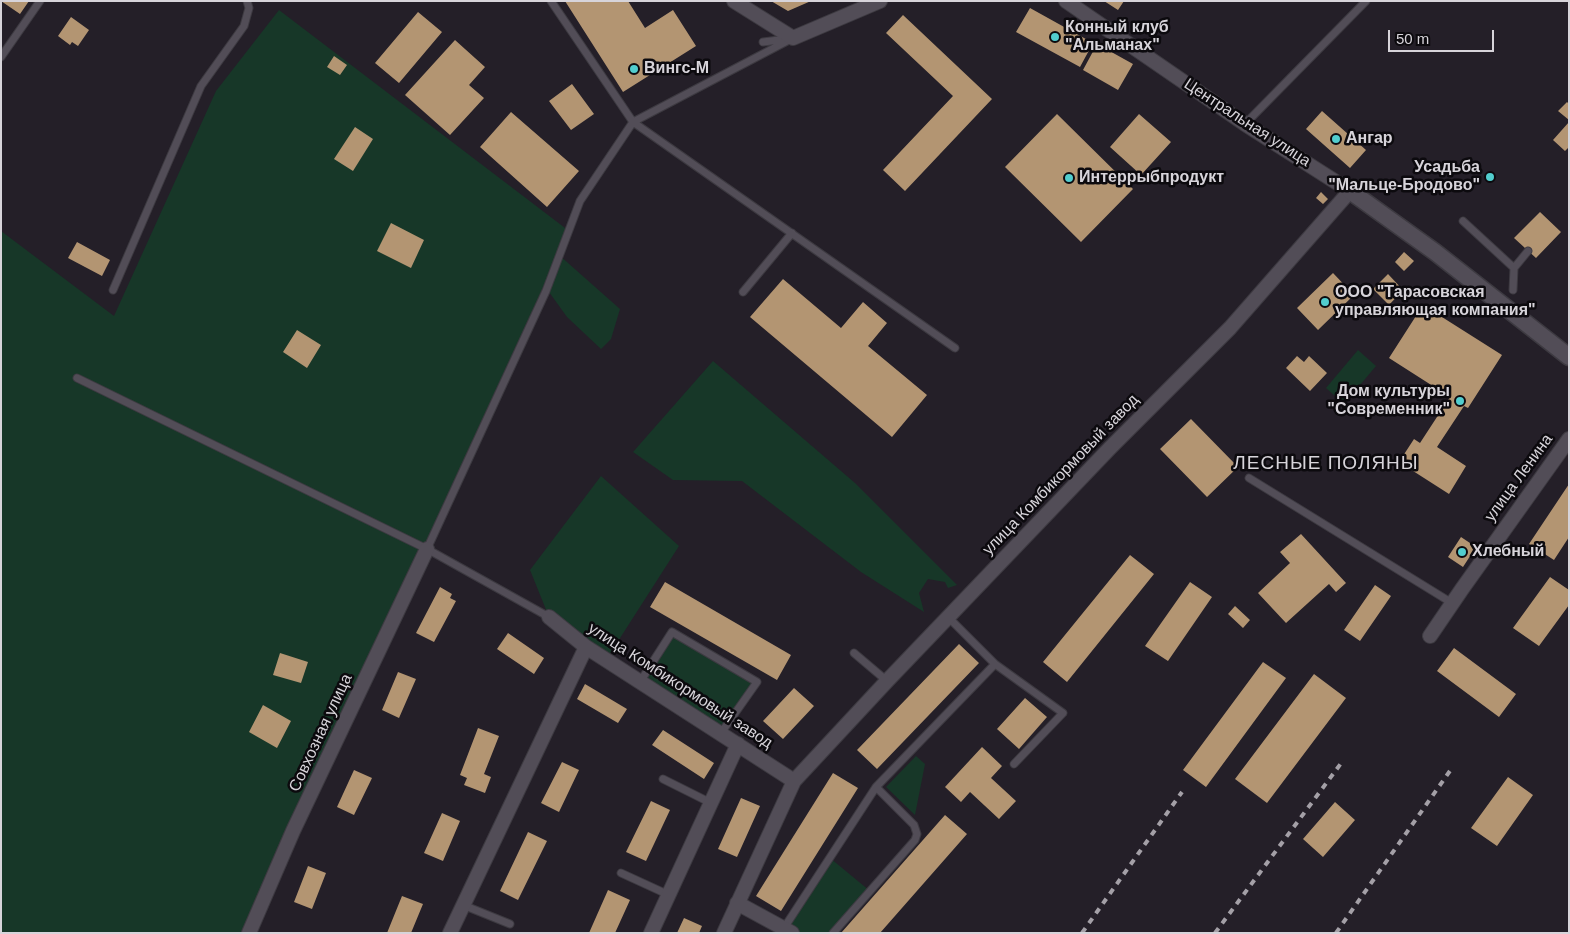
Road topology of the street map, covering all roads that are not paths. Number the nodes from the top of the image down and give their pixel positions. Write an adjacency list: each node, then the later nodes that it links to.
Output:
1 (40, 1): 10 (lane)
2 (247, 1): 18 (lane)
3 (551, 1): 11 (lane)
4 (734, 1): 8 (street)
5 (880, 1): 8 (street)
6 (1066, 1): 12 (street, Центральная улица)
7 (1366, 1): 12 (lane)
8 (793, 38): 9 (lane); 11 (lane)
9 (763, 42)
10 (1, 57)
11 (633, 122): 15 (lane); 26 (lane)
12 (1245, 124): 13 (street, Центральная улица)
13 (1350, 191): 22 (street, Центральная улица); 29 (street, улица Комбикормовый завод)
14 (1463, 220): 17 (lane)
15 (792, 233): 20 (lane); 21 (lane)
16 (1528, 251): 17 (lane)
17 (1514, 268): 19 (lane)
18 (113, 290)
19 (1514, 290)
20 (743, 292)
21 (955, 348)
22 (1569, 357)
23 (77, 378): 26 (lane)
24 (1569, 439): 27 (street, улица Ленина)
25 (1249, 478): 27 (lane)
26 (427, 549): 28 (lane); 49 (street, Совхозная улица)
27 (1452, 603): 30 (street, улица Ленина)
28 (549, 617): 31 (street, улица Комбикормовый завод)
29 (948, 617): 33 (lane); 34 (street, улица Комбикормовый завод)
30 (1431, 629)
31 (586, 647): 35 (street, улица Комбикормовый завод); 46 (street)
32 (854, 652): 34 (lane)
33 (995, 664): 38 (lane); 41 (lane)
34 (887, 681): 40 (street, улица Комбикормовый завод)
35 (640, 682): 36 (street, улица Комбикормовый завод); 36 (lane)
36 (721, 733): 37 (street, улица Комбикормовый завод)
37 (738, 744): 40 (street, улица Комбикормовый завод); 42 (street)
38 (1014, 764)
39 (663, 779): 42 (lane)
40 (794, 780): 45 (street, улица Комбикормовый завод)
41 (876, 787): 48 (lane); 53 (lane)
42 (711, 803): 44 (street)
43 (620, 873): 44 (lane)
44 (669, 895): 51 (street)
45 (737, 903): 48 (street); 52 (street, улица Комбикормовый завод)
46 (463, 905): 47 (lane); 50 (street)
47 (510, 924)
48 (788, 931)
49 (248, 933)
50 (450, 933)
51 (651, 933)
52 (724, 933)
53 (833, 933)

